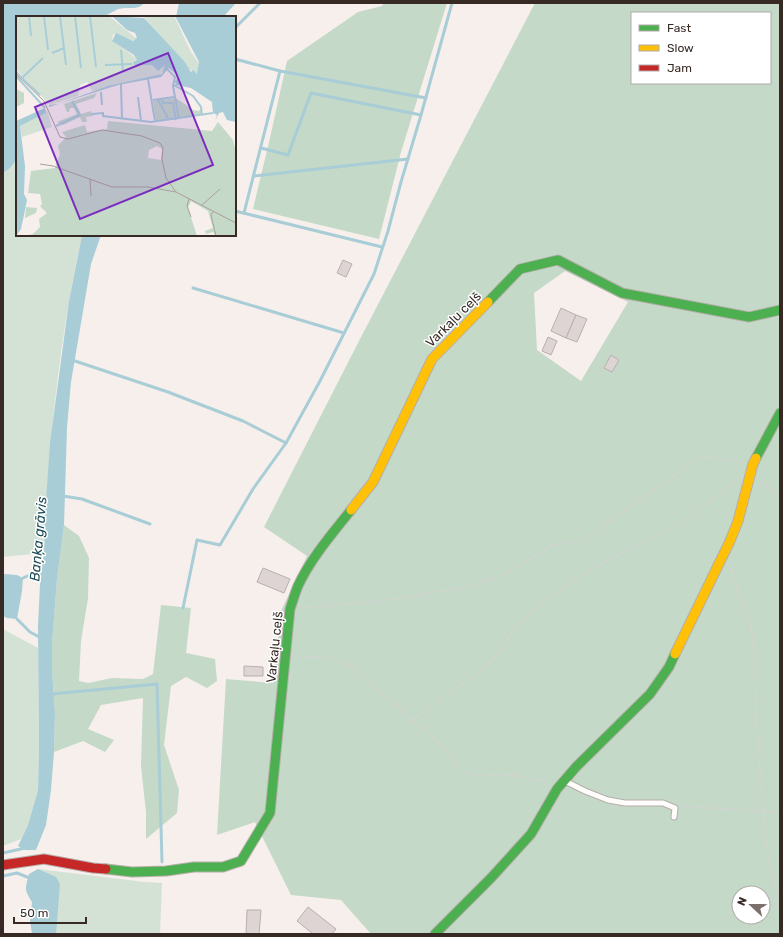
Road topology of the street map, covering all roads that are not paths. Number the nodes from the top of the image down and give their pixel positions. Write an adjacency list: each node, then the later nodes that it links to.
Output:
1 (780, 310): 5 (street, Varkaļu ceļš)
2 (780, 413): 3 (street)
3 (564, 781): 4 (lane); 6 (street)
4 (674, 817)
5 (3, 865)
6 (435, 934)

